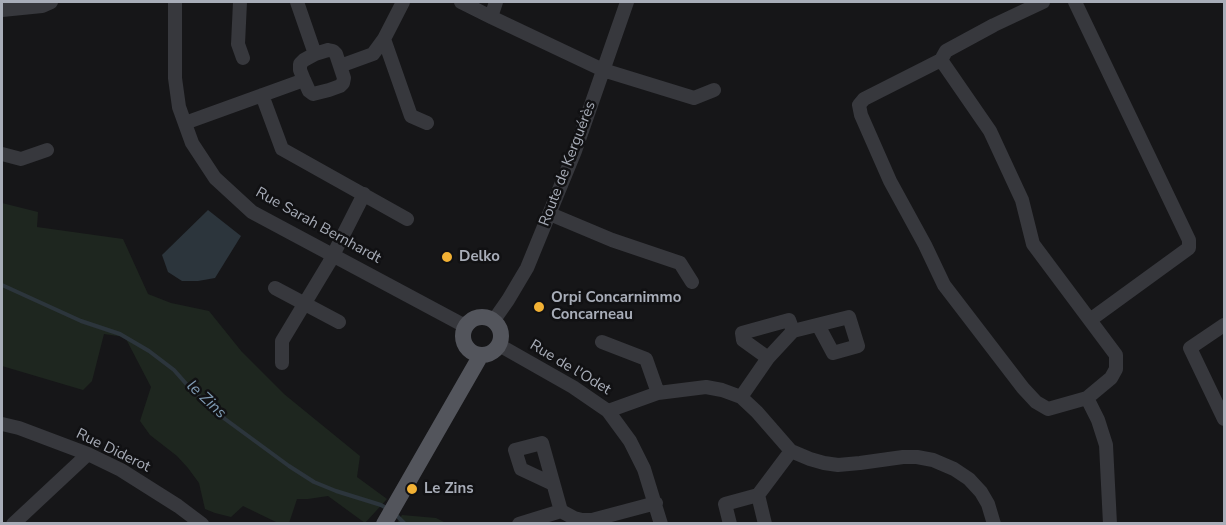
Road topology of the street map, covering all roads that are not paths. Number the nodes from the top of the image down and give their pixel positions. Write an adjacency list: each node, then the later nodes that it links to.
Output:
1 (51, 2): 11 (street)
2 (176, 2): 22 (street, Rue Sarah Bernhardt)
3 (240, 2): 15 (street)
4 (297, 2): 14 (street)
5 (403, 2): 13 (street)
6 (461, 2): 12 (street)
7 (496, 2): 12 (street)
8 (627, 2): 18 (street, Route de Kerguérès)
9 (1043, 2): 16 (street)
10 (1075, 2): 34 (street)
11 (2, 10)
12 (491, 17): 18 (street)
13 (384, 39): 17 (street); 23 (street)
14 (315, 54): 17 (street); 19 (street)
15 (243, 58)
16 (941, 60): 34 (street); 47 (street)
17 (340, 66): 19 (street)
18 (603, 70): 20 (street); 27 (street, Route de Kerguérès)
19 (304, 80): 21 (street)
20 (714, 90)
21 (262, 95): 22 (street); 26 (street)
22 (185, 123): 29 (street, Rue Sarah Bernhardt)
23 (427, 123)
24 (47, 150): 25 (street)
25 (2, 153)
26 (364, 194): 28 (street); 29 (street)
27 (550, 213): 30 (street); 33 (street, Route de Kerguérès)
28 (407, 219)
29 (332, 255): 32 (street); 38 (street, Rue Sarah Bernhardt)
30 (692, 282)
31 (275, 288): 32 (street)
32 (305, 303): 35 (street); 44 (street)
33 (494, 320): 38 (main road); 41 (main road)
34 (1090, 320): 47 (street)
35 (339, 322)
36 (818, 325): 39 (street)
37 (1224, 325): 49 (street)
38 (465, 326): 42 (main road)
39 (793, 331): 43 (street); 43 (street)
40 (602, 342): 45 (street)
41 (499, 345): 42 (main road); 48 (street, Rue de l'Odet)
42 (481, 355): 60 (main road)
43 (768, 358): 46 (street)
44 (282, 363)
45 (658, 393): 46 (street); 48 (street)
46 (741, 397): 51 (street)
47 (1087, 398): 66 (street)
48 (608, 411): 55 (street, Rue de l'Odet)
49 (1224, 419)
50 (2, 424): 52 (street, Rue Diderot)
51 (791, 451): 54 (street); 65 (street)
52 (88, 454): 58 (street); 59 (street, Rue Diderot)
53 (553, 484): 56 (street)
54 (758, 495): 63 (street); 64 (street)
55 (656, 503): 56 (street); 62 (street, Rue de l'Odet)
56 (561, 512): 61 (street)
57 (2, 518): 58 (street)
58 (11, 524)
59 (202, 524)
60 (384, 524)
61 (519, 524)
62 (661, 524)
63 (730, 524)
64 (765, 524)
65 (994, 524)
66 (1110, 524)

